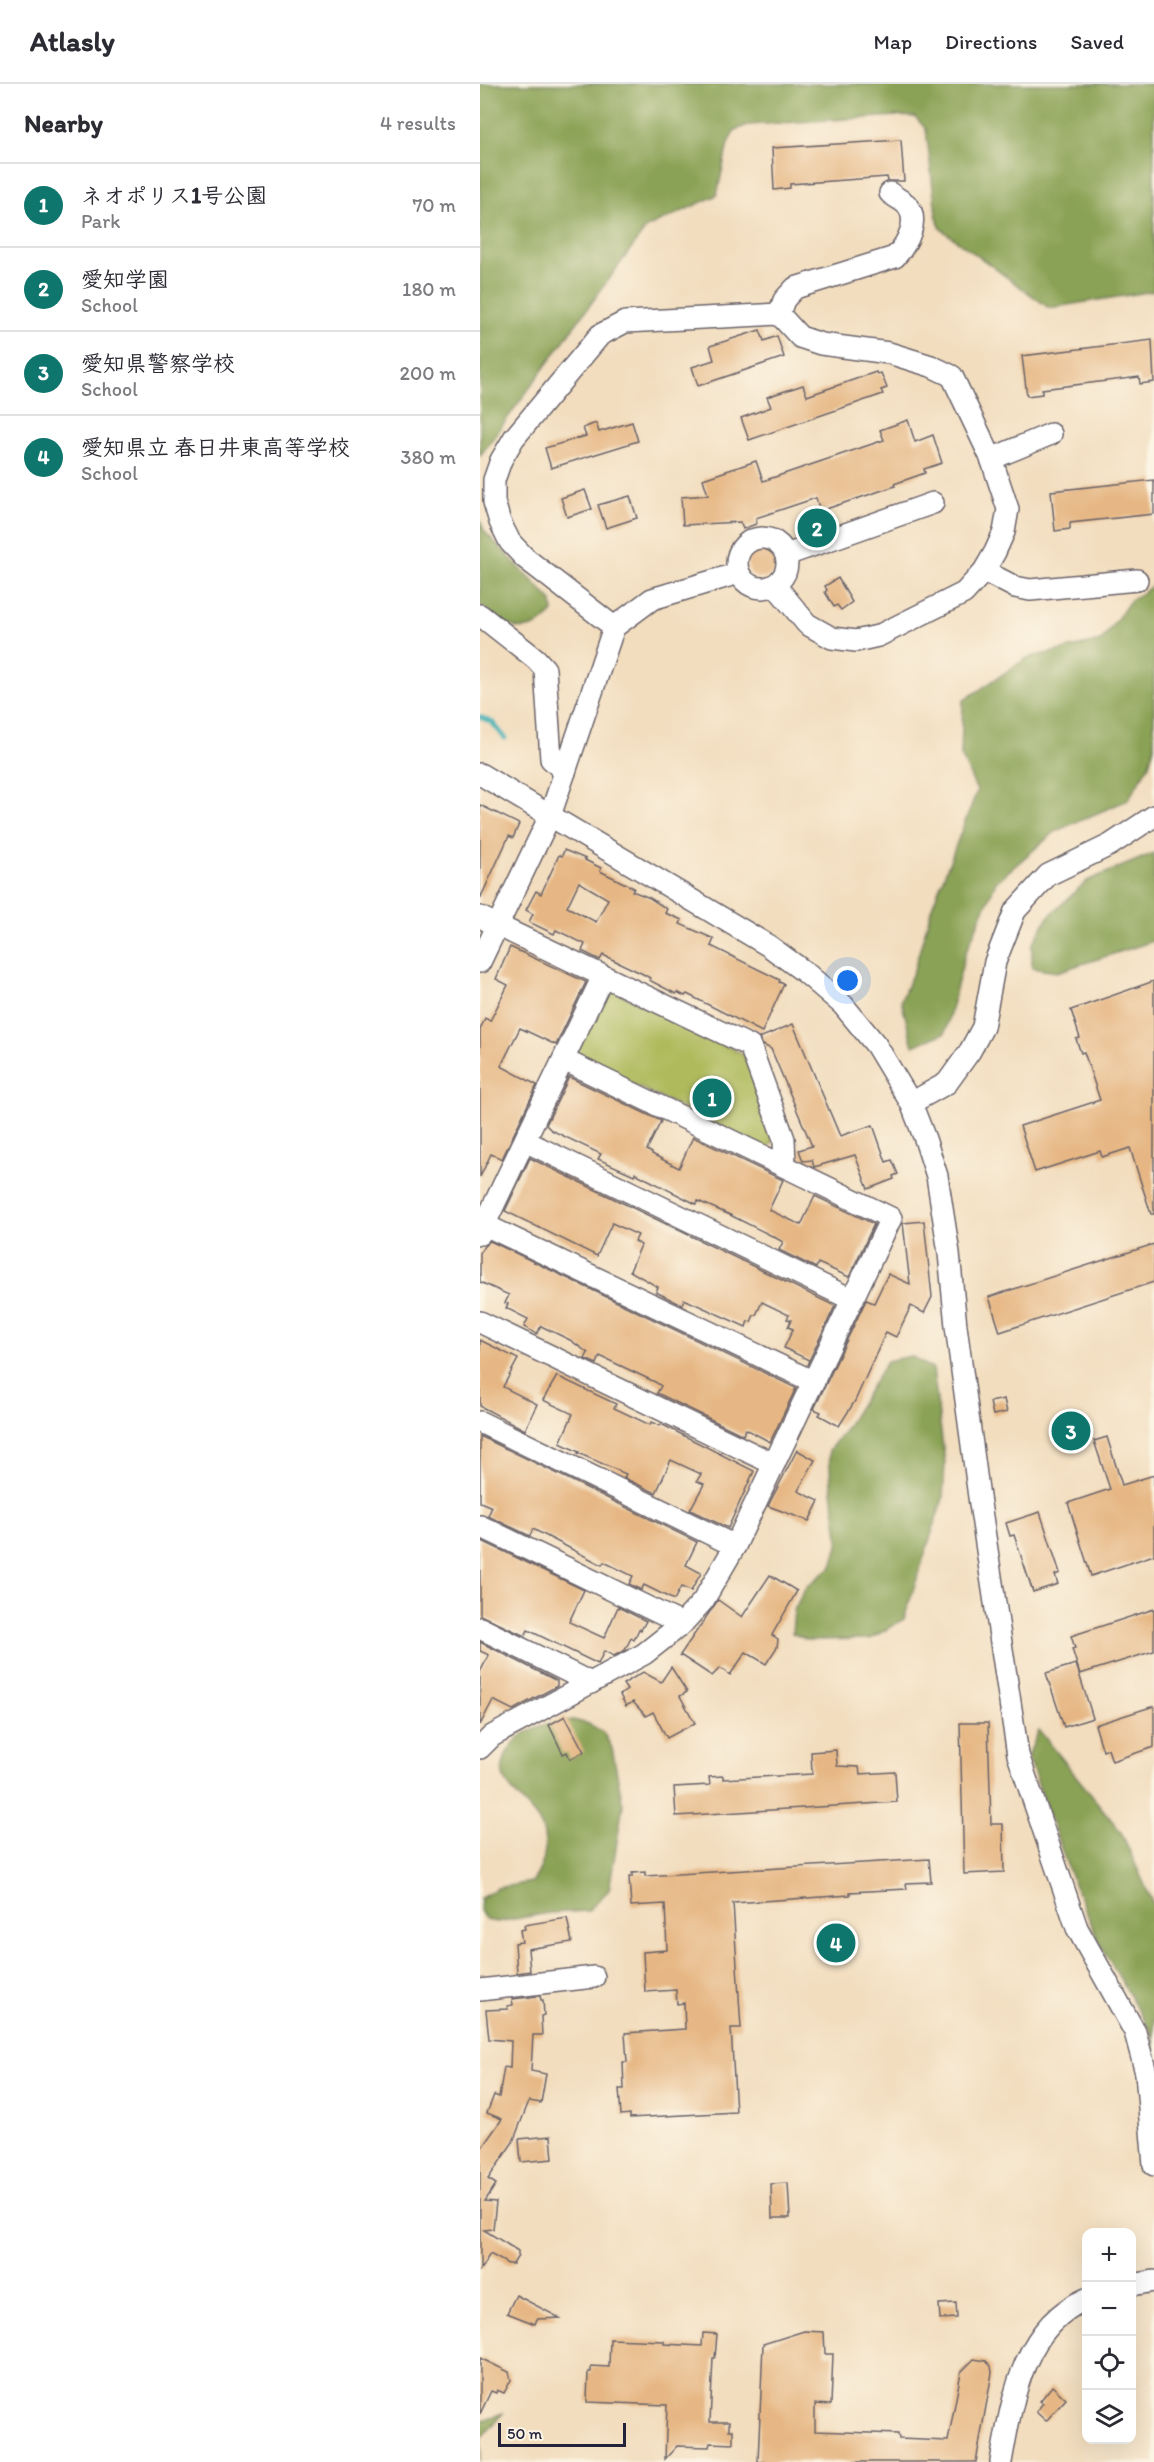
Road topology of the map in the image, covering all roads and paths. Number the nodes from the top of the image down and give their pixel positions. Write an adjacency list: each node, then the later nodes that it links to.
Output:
1 (890, 193): 2 (street)
2 (779, 314): 4 (street); 12 (street)
3 (1051, 434): 4 (street)
4 (992, 459): 7 (street)
5 (933, 504): 6 (street)
6 (786, 555): 8 (street); 10 (street)
7 (984, 571): 9 (street); 10 (street)
8 (739, 573): 10 (street); 12 (street)
9 (1137, 580)
10 (774, 585)
11 (480, 615): 13 (street)
12 (614, 627): 13 (street)
13 (565, 772): 15 (street)
14 (480, 774): 15 (street)
15 (550, 816): 17 (street); 21 (street)
16 (1154, 816): 21 (street)
17 (489, 921): 18 (street); 19 (street)
18 (480, 962)
19 (603, 976): 20 (street); 23 (street)
20 (564, 1060): 22 (street); 23 (street)
21 (911, 1103): 38 (street)
22 (525, 1141): 24 (street); 25 (street)
23 (785, 1166): 25 (street)
24 (482, 1230): 27 (street)
25 (853, 1300): 27 (street)
26 (480, 1322): 29 (street)
27 (814, 1383): 29 (street)
28 (480, 1422): 31 (street)
29 (774, 1464): 31 (street)
30 (480, 1526): 32 (street)
31 (735, 1546): 32 (street)
32 (682, 1624): 34 (street)
33 (480, 1628): 34 (street)
34 (591, 1683): 35 (street)
35 (484, 1738)
36 (594, 1977): 37 (street)
37 (480, 1990)
38 (1154, 2165)
39 (1154, 2281): 40 (street)
40 (1136, 2284)
41 (1082, 2300): 42 (street)
42 (1001, 2462)

